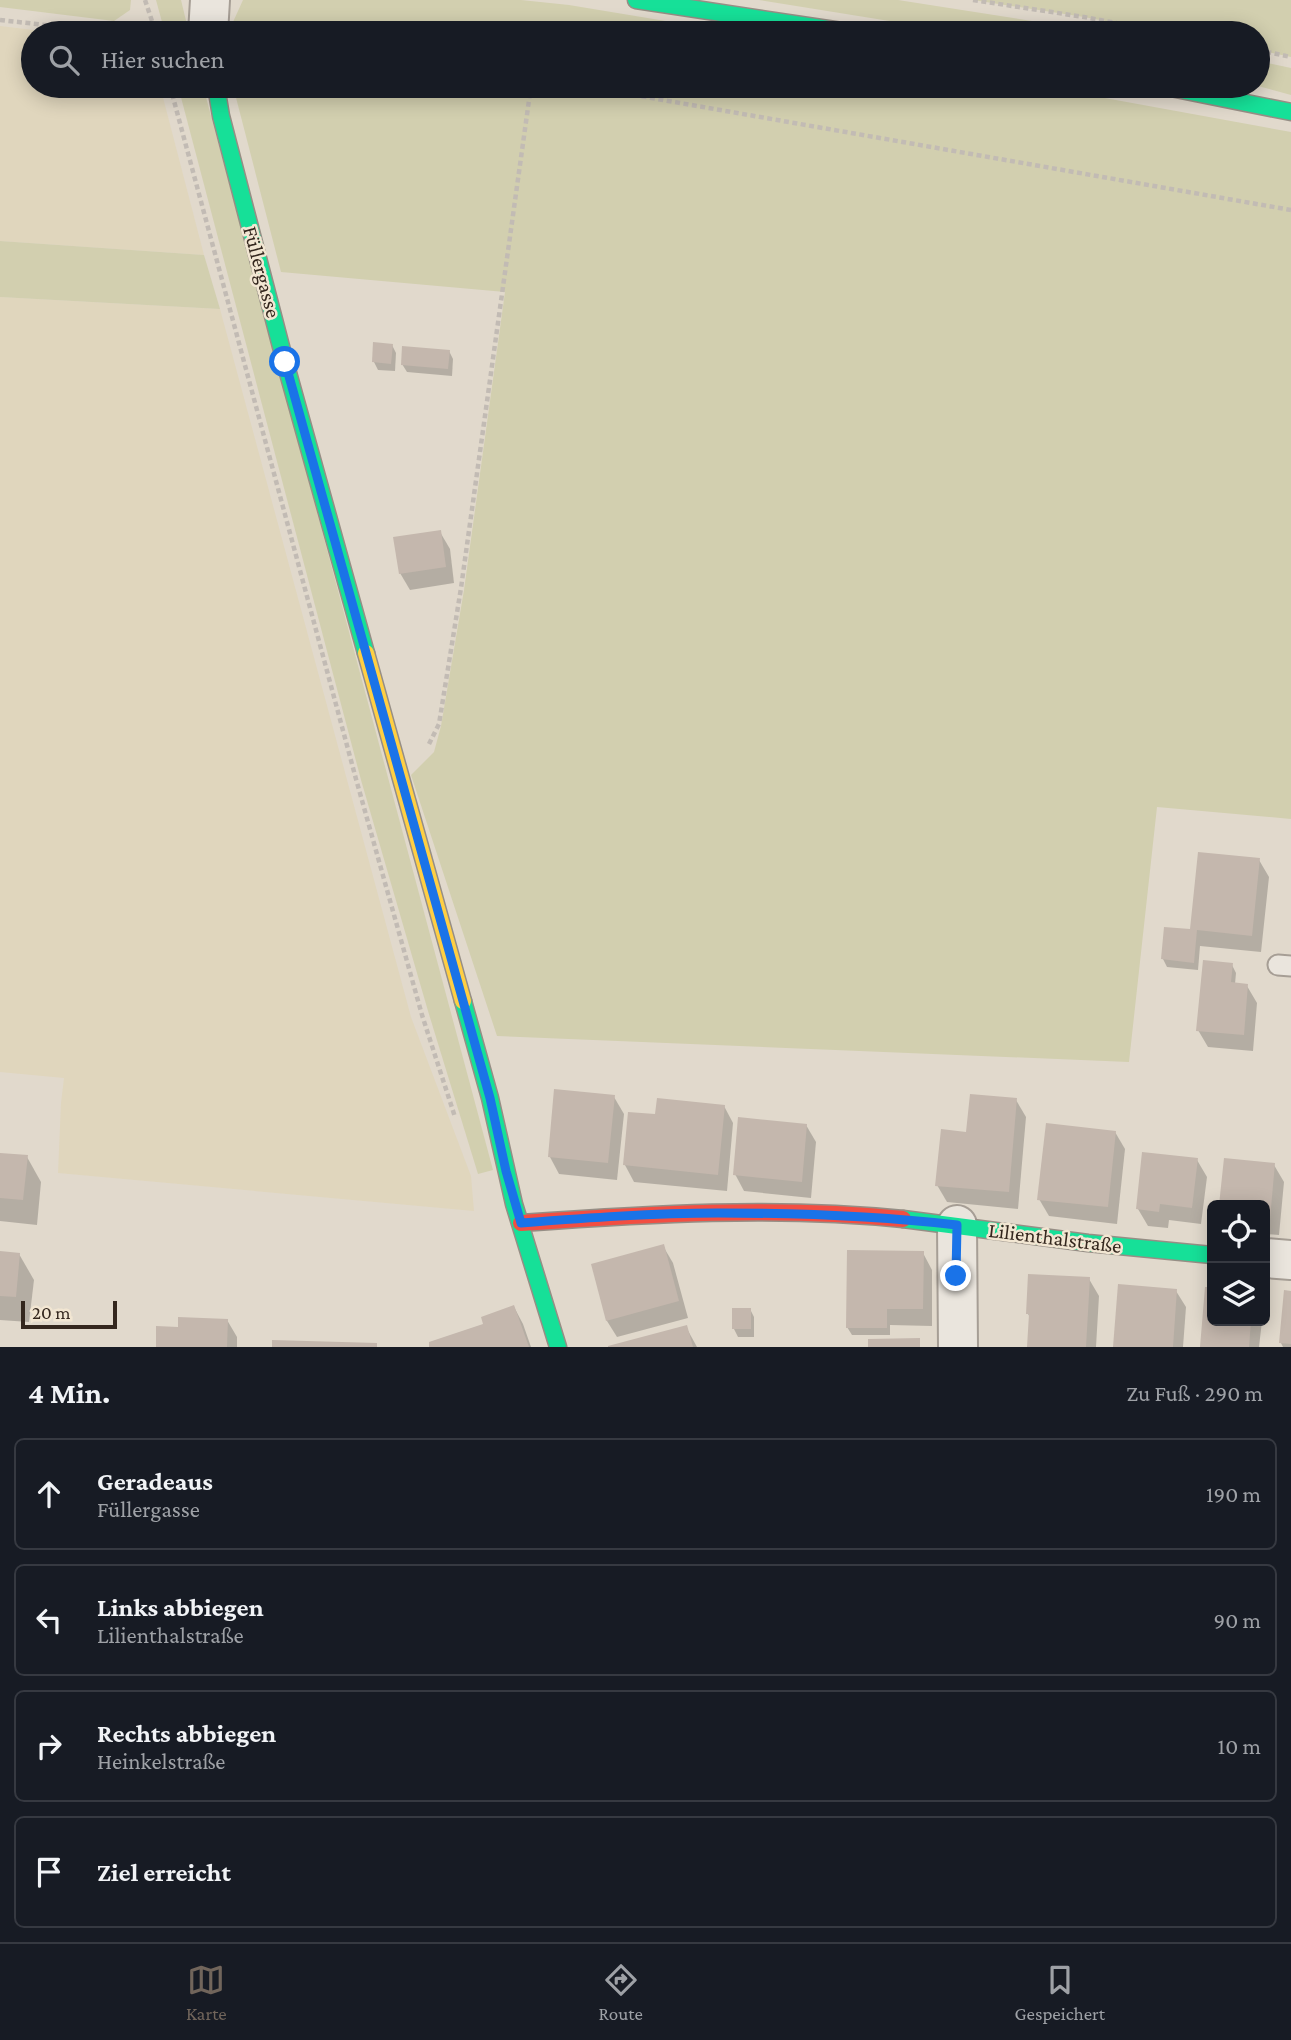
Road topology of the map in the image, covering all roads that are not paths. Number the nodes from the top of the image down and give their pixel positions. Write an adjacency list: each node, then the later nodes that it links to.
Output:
1 (210, 0): 3 (street)
2 (636, 0): 4 (street)
3 (209, 21)
4 (775, 21)
5 (218, 98): 8 (street, Füllergasse)
6 (1223, 98): 7 (street)
7 (1291, 111)
8 (521, 1223): 9 (street, Lilienthalstraße); 13 (street, Füllergasse)
9 (957, 1225): 10 (street, Lilienthalstraße); 14 (street)
10 (1207, 1255)
11 (1270, 1258): 12 (street)
12 (1291, 1260)
13 (558, 1347)
14 (958, 1347)

